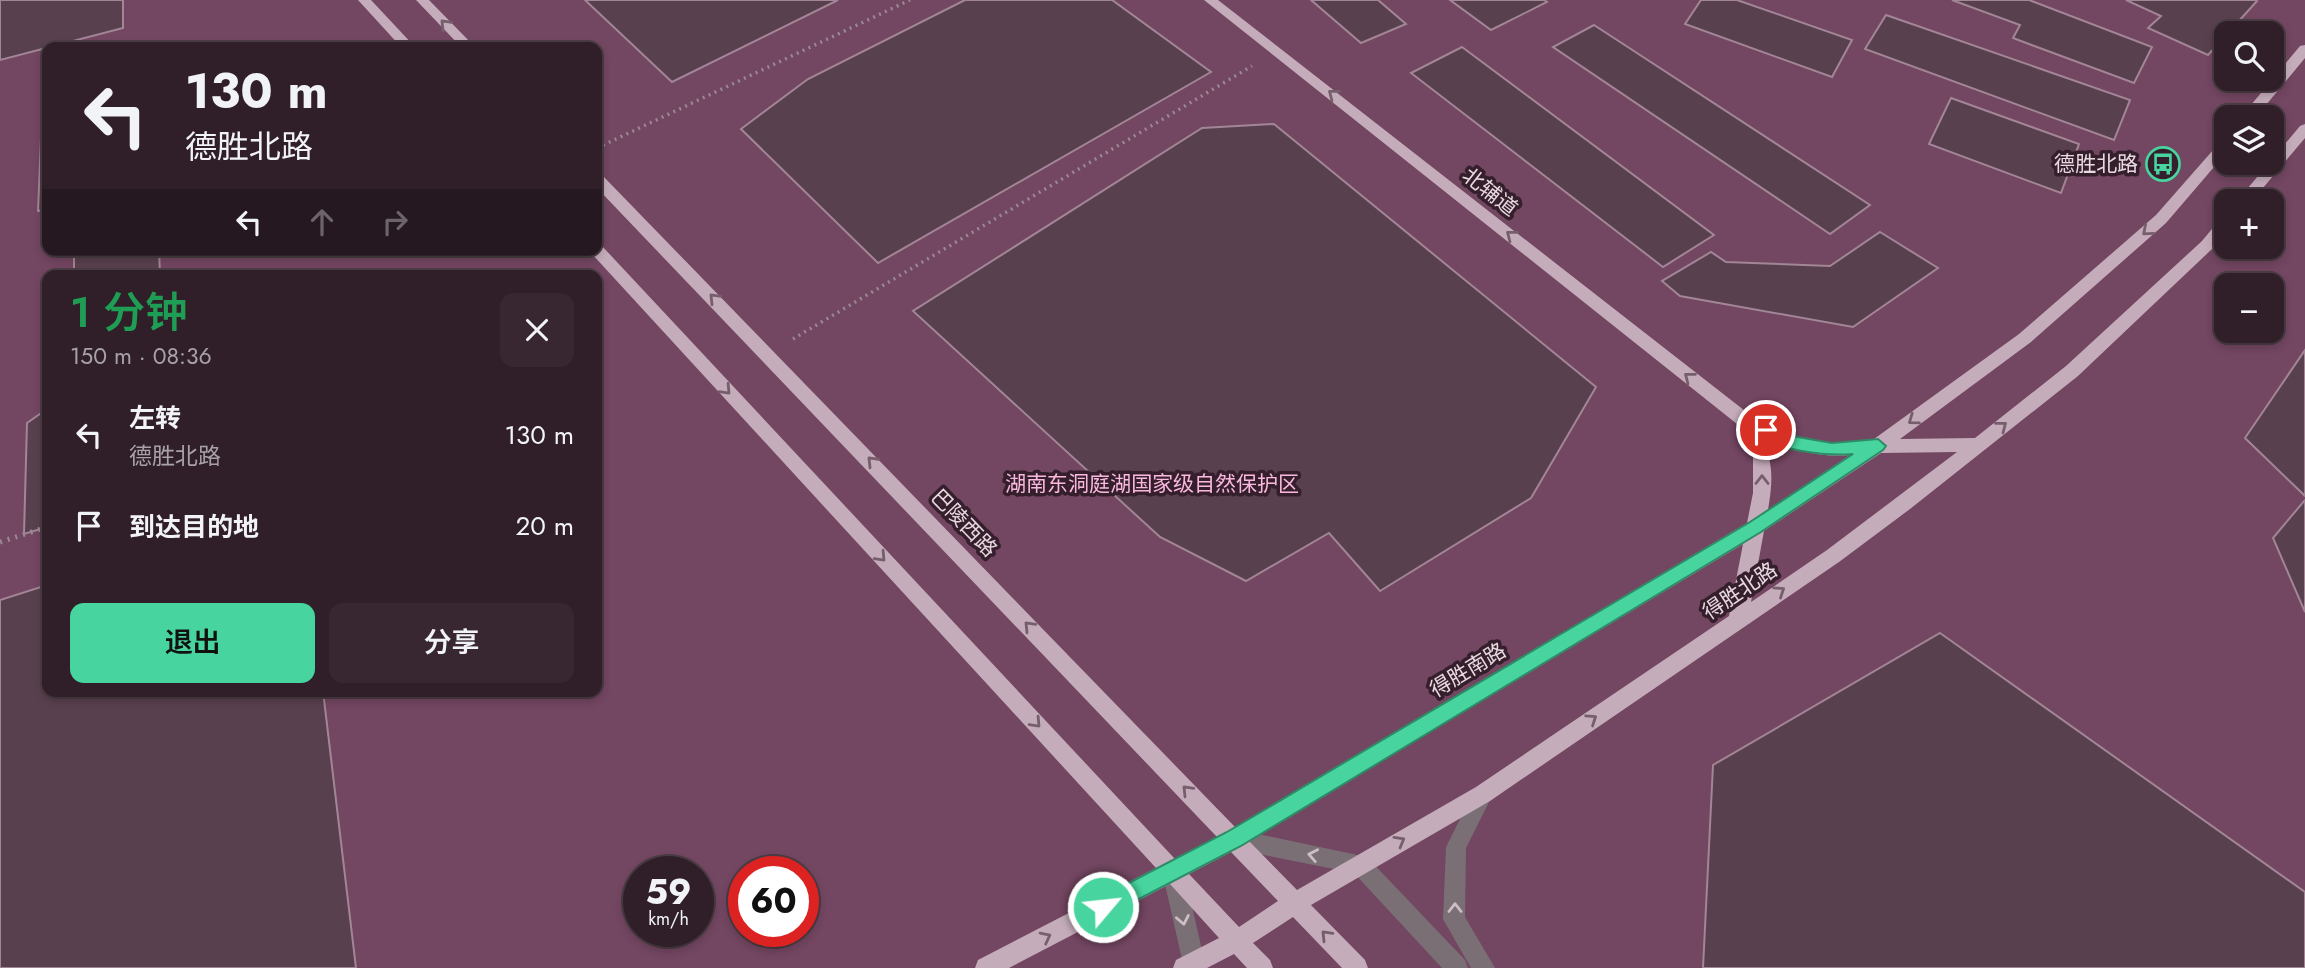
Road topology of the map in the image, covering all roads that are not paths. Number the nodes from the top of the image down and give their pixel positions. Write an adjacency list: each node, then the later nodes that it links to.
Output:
1 (364, 0): 4 (main road)
2 (422, 0): 5 (main road, one-way to 2)
3 (1210, 0): 14 (main road, 北辅道, one-way to 3)
4 (403, 42)
5 (463, 42)
6 (2305, 49): 7 (main road)
7 (2258, 105)
8 (2305, 129): 11 (main road)
9 (2214, 158): 16 (main road, one-way to 16)
10 (602, 184): 20 (main road, 巴陵西路, one-way to 10)
11 (2254, 189)
12 (2214, 237): 15 (main road, 得胜北路, one-way to 12)
13 (602, 255): 22 (main road, one-way to 22)
14 (1742, 419): 16 (main road); 17 (main road, one-way to 14)
15 (1978, 445): 16 (main road); 18 (main road, 得胜北路, one-way to 15)
16 (1878, 446): 17 (main road, 得胜南路)
17 (1756, 527): 18 (main road); 20 (main road, 得胜南路)
18 (1738, 620): 19 (main road, 得胜北路, one-way to 18)
19 (1483, 794): 21 (main road, 得胜北路, one-way to 19); 30 (street, one-way to 19)
20 (1234, 839): 21 (street, one-way to 20); 22 (main road, 得胜南路); 23 (main road, 巴陵西路)
21 (1360, 864): 23 (main road, 得胜北路); 29 (street)
22 (1173, 871): 24 (main road); 25 (street, one-way to 25); 26 (main road, 得胜南路, one-way to 22)
23 (1295, 902): 24 (main road, 得胜北路); 28 (main road, 巴陵西路, one-way to 23)
24 (1238, 940): 25 (main road); 27 (main road)
25 (1190, 967)
26 (986, 968)
27 (1262, 968)
28 (1357, 968)
29 (1457, 968)
30 (1484, 968)

